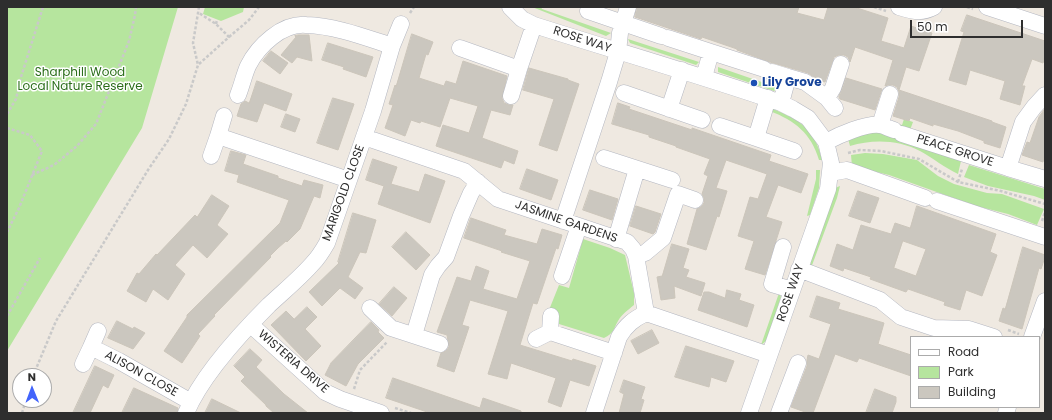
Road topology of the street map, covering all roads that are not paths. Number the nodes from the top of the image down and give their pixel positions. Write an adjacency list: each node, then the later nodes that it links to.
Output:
1 (510, 7): 9 (street, ROSE WAY)
2 (590, 7): 7 (street)
3 (628, 7): 7 (street)
4 (899, 7): 5 (street)
5 (934, 7)
6 (987, 7): 10 (street)
7 (623, 23): 13 (street); 14 (street)
8 (401, 24): 11 (street, MARIGOLD CLOSE)
9 (534, 25): 13 (street, ROSE WAY); 16 (street)
10 (1045, 26)
11 (392, 46): 22 (street); 32 (street, MARIGOLD CLOSE)
12 (460, 48): 16 (street)
13 (618, 52): 17 (street, ROSE WAY); 46 (street)
14 (711, 52): 18 (street); 19 (street)
15 (841, 64): 18 (street)
16 (519, 69): 24 (street)
17 (682, 70): 19 (street, ROSE WAY); 26 (street)
18 (788, 77): 25 (street)
19 (704, 78): 25 (street, ROSE WAY)
20 (624, 94): 26 (street)
21 (890, 94): 30 (street)
22 (238, 95)
23 (1045, 95): 38 (street, PEACE GROVE)
24 (511, 96)
25 (775, 101): 33 (street); 34 (street, ROSE WAY)
26 (669, 109): 28 (street)
27 (224, 116): 31 (street)
28 (702, 120)
29 (720, 126): 33 (street)
30 (892, 130): 34 (street); 38 (street, PEACE GROVE)
31 (218, 136): 36 (street); 42 (street)
32 (364, 137): 42 (street, MARIGOLD CLOSE); 44 (street, JASMINE GARDENS)
33 (756, 138): 35 (street)
34 (826, 142): 40 (street, ROSE WAY)
35 (794, 151)
36 (211, 156)
37 (604, 158): 39 (street)
38 (1008, 168): 41 (street, PEACE GROVE)
39 (637, 169): 43 (street); 49 (street)
40 (830, 173): 48 (street); 52 (street, ROSE WAY)
41 (1045, 179)
42 (349, 180): 59 (street, MARIGOLD CLOSE)
43 (672, 180)
44 (478, 182): 46 (street, JASMINE GARDENS); 62 (street)
45 (695, 200): 51 (street)
46 (563, 221): 47 (street, JASMINE GARDENS)
47 (579, 226): 49 (street, JASMINE GARDENS); 53 (street)
48 (1045, 237)
49 (616, 239): 51 (street, JASMINE GARDENS)
50 (783, 247): 54 (street)
51 (636, 256): 57 (street)
52 (799, 269): 54 (street, ROSE WAY); 61 (street)
53 (562, 276)
54 (792, 290): 67 (street, ROSE WAY)
55 (1045, 301): 63 (street)
56 (370, 308): 62 (street)
57 (646, 313): 66 (street); 67 (street)
58 (551, 316): 66 (street)
59 (250, 325): 70 (street, MARIGOLD CLOSE); 71 (street, WISTERIA DRIVE)
60 (98, 331): 65 (street, ALISON CLOSE)
61 (999, 333)
62 (414, 335): 64 (street)
63 (1028, 335)
64 (440, 344)
65 (91, 347): 69 (street, ALISON CLOSE); 70 (street, ALISON CLOSE)
66 (614, 353): 73 (street)
67 (769, 355): 72 (street, ROSE WAY)
68 (798, 363): 74 (street)
69 (83, 364)
70 (188, 407)
71 (386, 410)
72 (751, 412)
73 (594, 413)
74 (779, 413)

